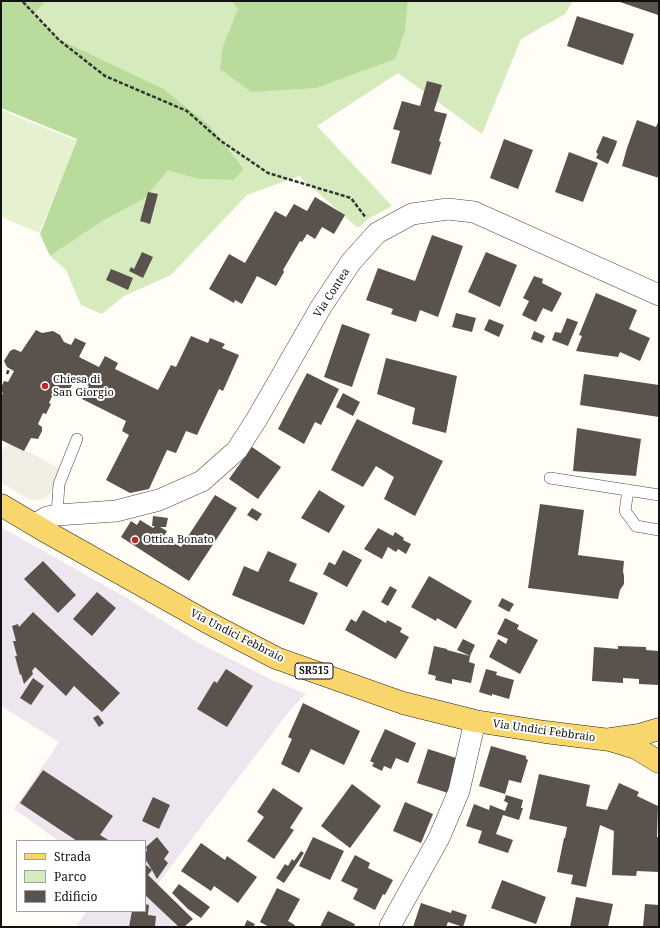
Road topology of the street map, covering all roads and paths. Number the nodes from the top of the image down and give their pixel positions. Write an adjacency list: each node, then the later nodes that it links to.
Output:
1 (23, 2): 2 (path)
2 (377, 233): 3 (street, Via Contea); 11 (street, Via Contea)
3 (659, 295)
4 (9, 369): 5 (path)
5 (7, 374)
6 (77, 439): 11 (lane)
7 (550, 478): 8 (lane)
8 (628, 490): 9 (lane); 12 (lane)
9 (659, 495)
10 (1, 505): 11 (main road, Via Undici Febbraio / SR515)
11 (46, 524): 13 (main road, Via Undici Febbraio / SR515)
12 (659, 530)
13 (475, 720): 15 (main road, Via Undici Febbraio / SR515); 17 (street)
14 (659, 729): 15 (main road, Via Undici Febbraio / SR515)
15 (610, 740): 16 (main road, Via Undici Febbraio / SR515)
16 (659, 762)
17 (390, 926)

